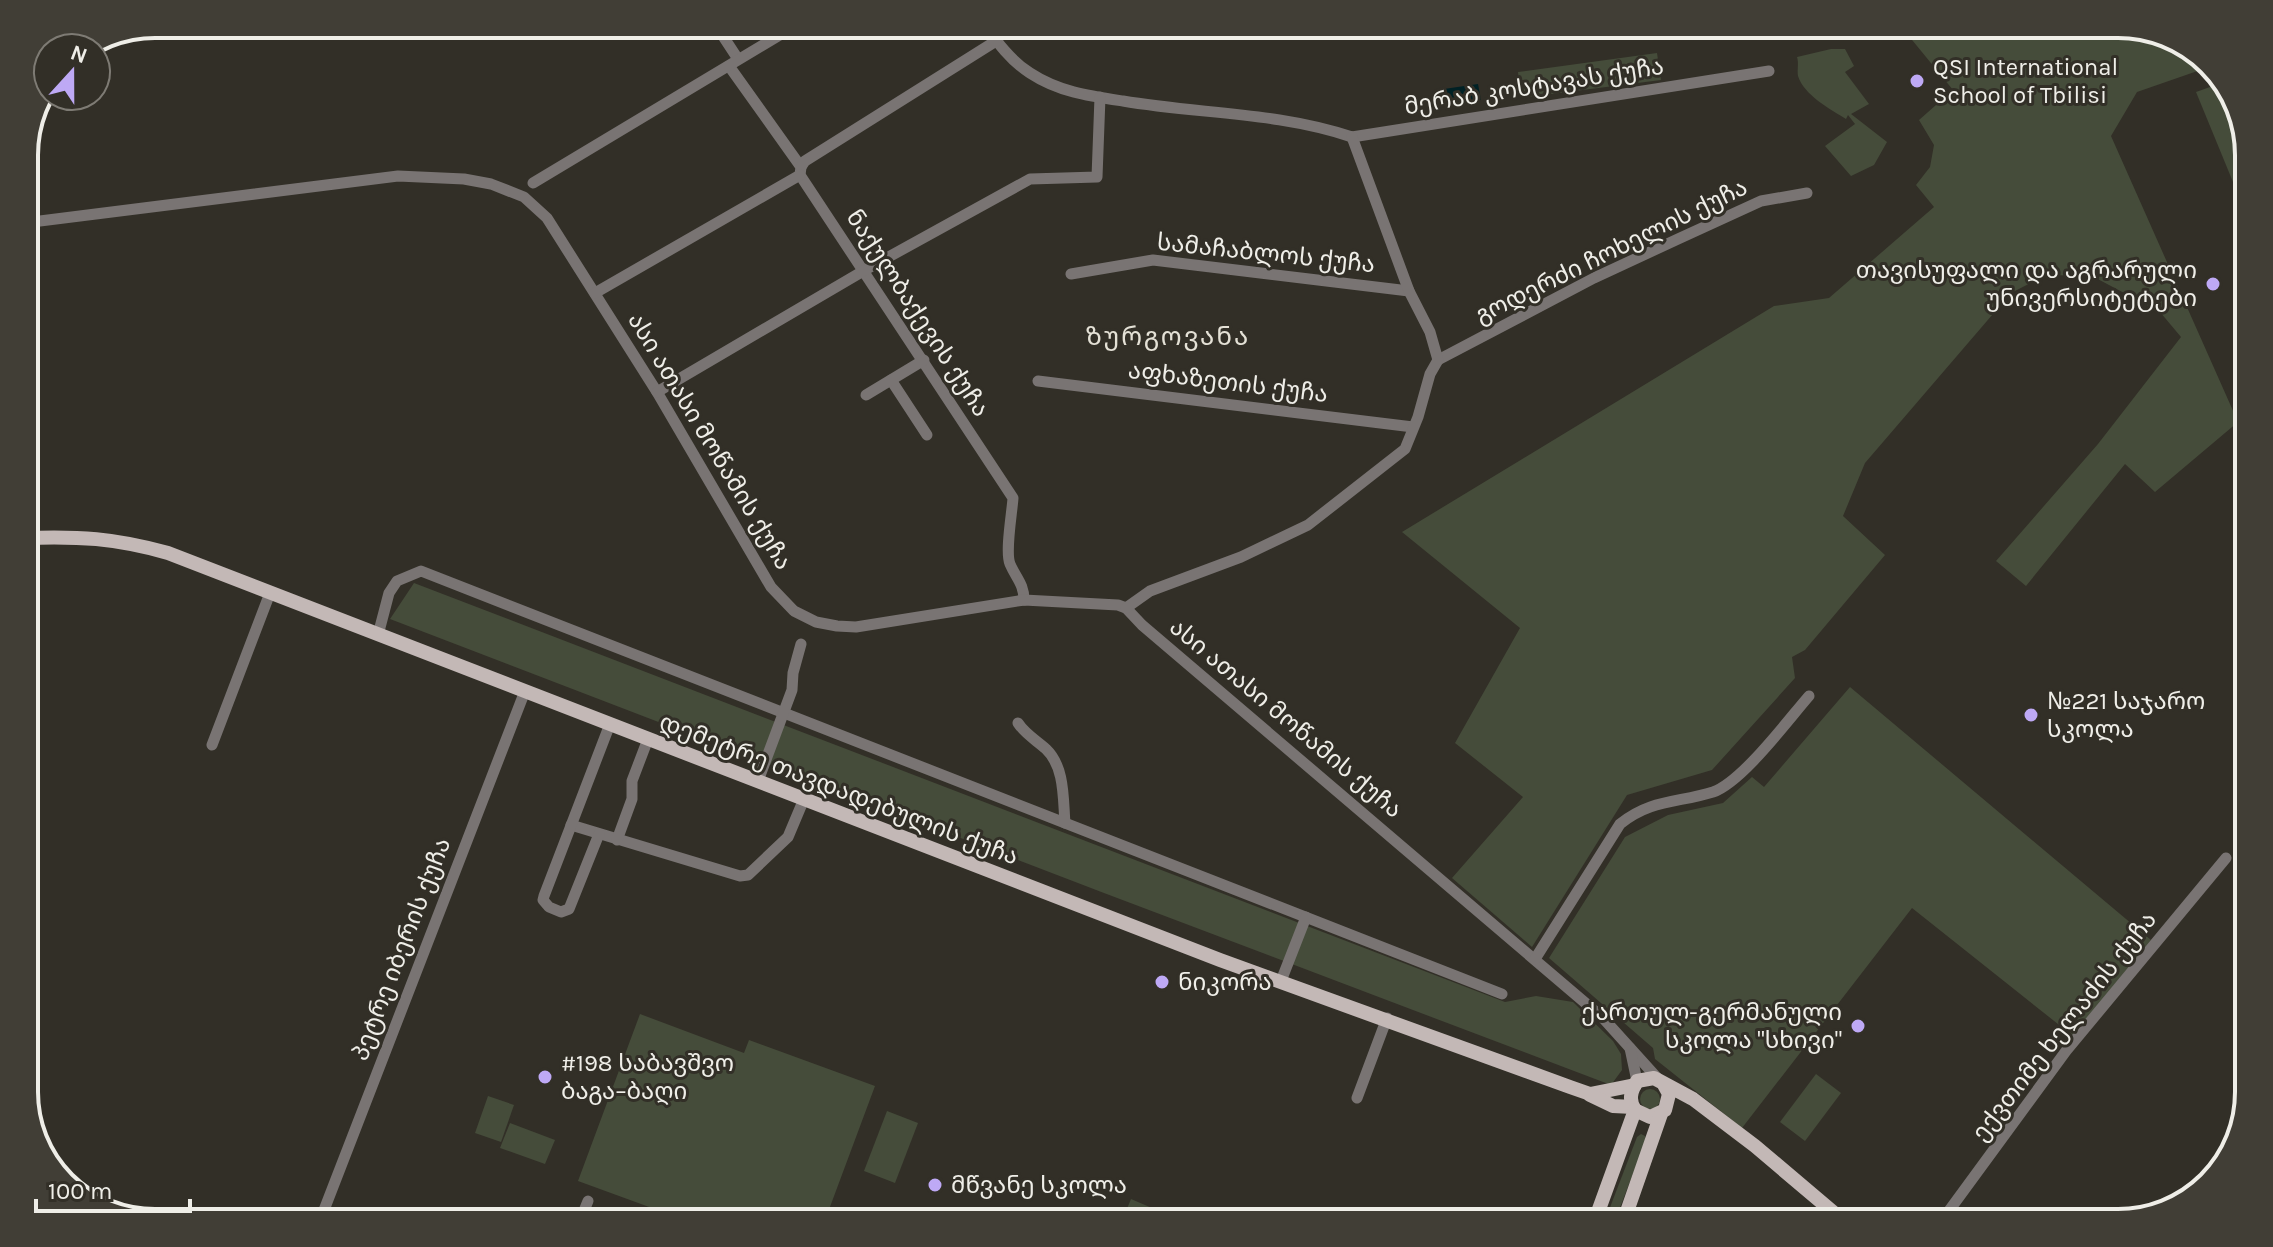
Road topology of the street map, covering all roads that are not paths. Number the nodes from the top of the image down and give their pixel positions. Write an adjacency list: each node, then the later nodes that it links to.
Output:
1 (722, 38): 5 (street, ნაქულბაქევის ქუჩა)
2 (774, 38): 5 (street)
3 (994, 38): 4 (street)
4 (996, 41): 7 (street); 9 (street)
5 (734, 62): 9 (street, ნაქულბაქევის ქუჩა); 10 (street)
6 (1769, 71): 8 (street, მერაბ კოსტავას ქუჩა)
7 (1100, 97): 8 (street); 13 (street)
8 (1352, 137): 15 (street)
9 (800, 171): 13 (street, ნაქულბაქევის ქუჩა); 16 (street)
10 (533, 183)
11 (1807, 193): 18 (street, გოდერძი ჩოხელის ქუჩა)
12 (38, 221): 16 (street, ასი ათასი მოწამის ქუჩა)
13 (865, 270): 17 (street, ნაქულბაქევის ქუჩა); 21 (street)
14 (1071, 274): 15 (street, სამაჩაბლოს ქუჩა)
15 (1409, 291): 18 (street)
16 (595, 293): 21 (street, ასი ათასი მოწამის ქუჩა)
17 (924, 360): 19 (street); 27 (street, ნაქულბაქევის ქუჩა)
18 (1438, 360): 23 (street)
19 (891, 380): 22 (street); 24 (street)
20 (1038, 381): 23 (street, აფხაზეთის ქუჩა)
21 (657, 392): 27 (street, ასი ათასი მოწამის ქუჩა)
22 (866, 395)
23 (1413, 427): 28 (street)
24 (927, 435)
25 (38, 538): 26 (main road, დემეტრე თავდადებულის ქუჩა)
26 (270, 593): 29 (main road, დემეტრე თავდადებულის ქუჩა); 37 (street)
27 (1024, 600): 28 (street, ასი ათასი მოწამის ქუჩა)
28 (1126, 608): 46 (street, ასი ათასი მოწამის ქუჩა)
29 (378, 635): 31 (main road, დემეტრე თავდადებულის ქუჩა); 33 (street, დემეტრე თავდადებულის ქუჩა)
30 (801, 644): 33 (street)
31 (525, 691): 35 (main road, დემეტრე თავდადებულის ქუჩა); 61 (street, პეტრე იბერის ქუჩა)
32 (1809, 696): 46 (street)
33 (783, 712): 38 (street); 40 (street, დემეტრე თავდადებულის ქუჩა)
34 (1018, 723): 40 (street)
35 (610, 724): 36 (main road, დემეტრე თავდადებულის ქუჩა); 41 (street)
36 (648, 739): 38 (main road, დემეტრე თავდადებულის ქუჩა); 43 (street)
37 (212, 745)
38 (758, 781): 39 (main road, დემეტრე თავდადებულის ქუჩა)
39 (804, 799): 43 (street); 47 (main road, დემეტრე თავდადებულის ქუჩა)
40 (1065, 823): 45 (street, დემეტრე თავდადებულის ქუჩა)
41 (571, 825): 42 (street); 42 (street)
42 (599, 834): 43 (street)
43 (617, 840)
44 (2226, 858): 66 (street, ექვთიმე ხელაძის ქუჩა)
45 (1306, 917): 47 (street); 48 (street, დემეტრე თავდადებულის ქუჩა)
46 (1535, 959): 50 (street, ასი ათასი მოწამის ქუჩა)
47 (1281, 981): 49 (main road, დემეტრე თავდადებულის ქუჩა)
48 (1502, 994)
49 (1387, 1018): 53 (main road, დემეტრე თავდადებულის ქუჩა); 54 (street)
50 (1630, 1048): 51 (street, ასი ათასი მოწამის ქუჩა); 52 (street)
51 (1661, 1082): 52 (main road); 55 (main road); 58 (main road)
52 (1636, 1083): 53 (main road); 57 (main road)
53 (1590, 1094): 56 (main road, დემეტრე თავდადებულის ქუჩა)
54 (1357, 1098)
55 (1693, 1099): 58 (main road); 65 (main road)
56 (1613, 1106): 57 (main road); 59 (main road)
57 (1634, 1109): 58 (main road); 59 (main road)
58 (1664, 1110): 64 (main road)
59 (1626, 1138): 63 (main road)
60 (588, 1201): 62 (street)
61 (324, 1209)
62 (585, 1209)
63 (1599, 1209)
64 (1628, 1209)
65 (1829, 1209)
66 (1950, 1209)

